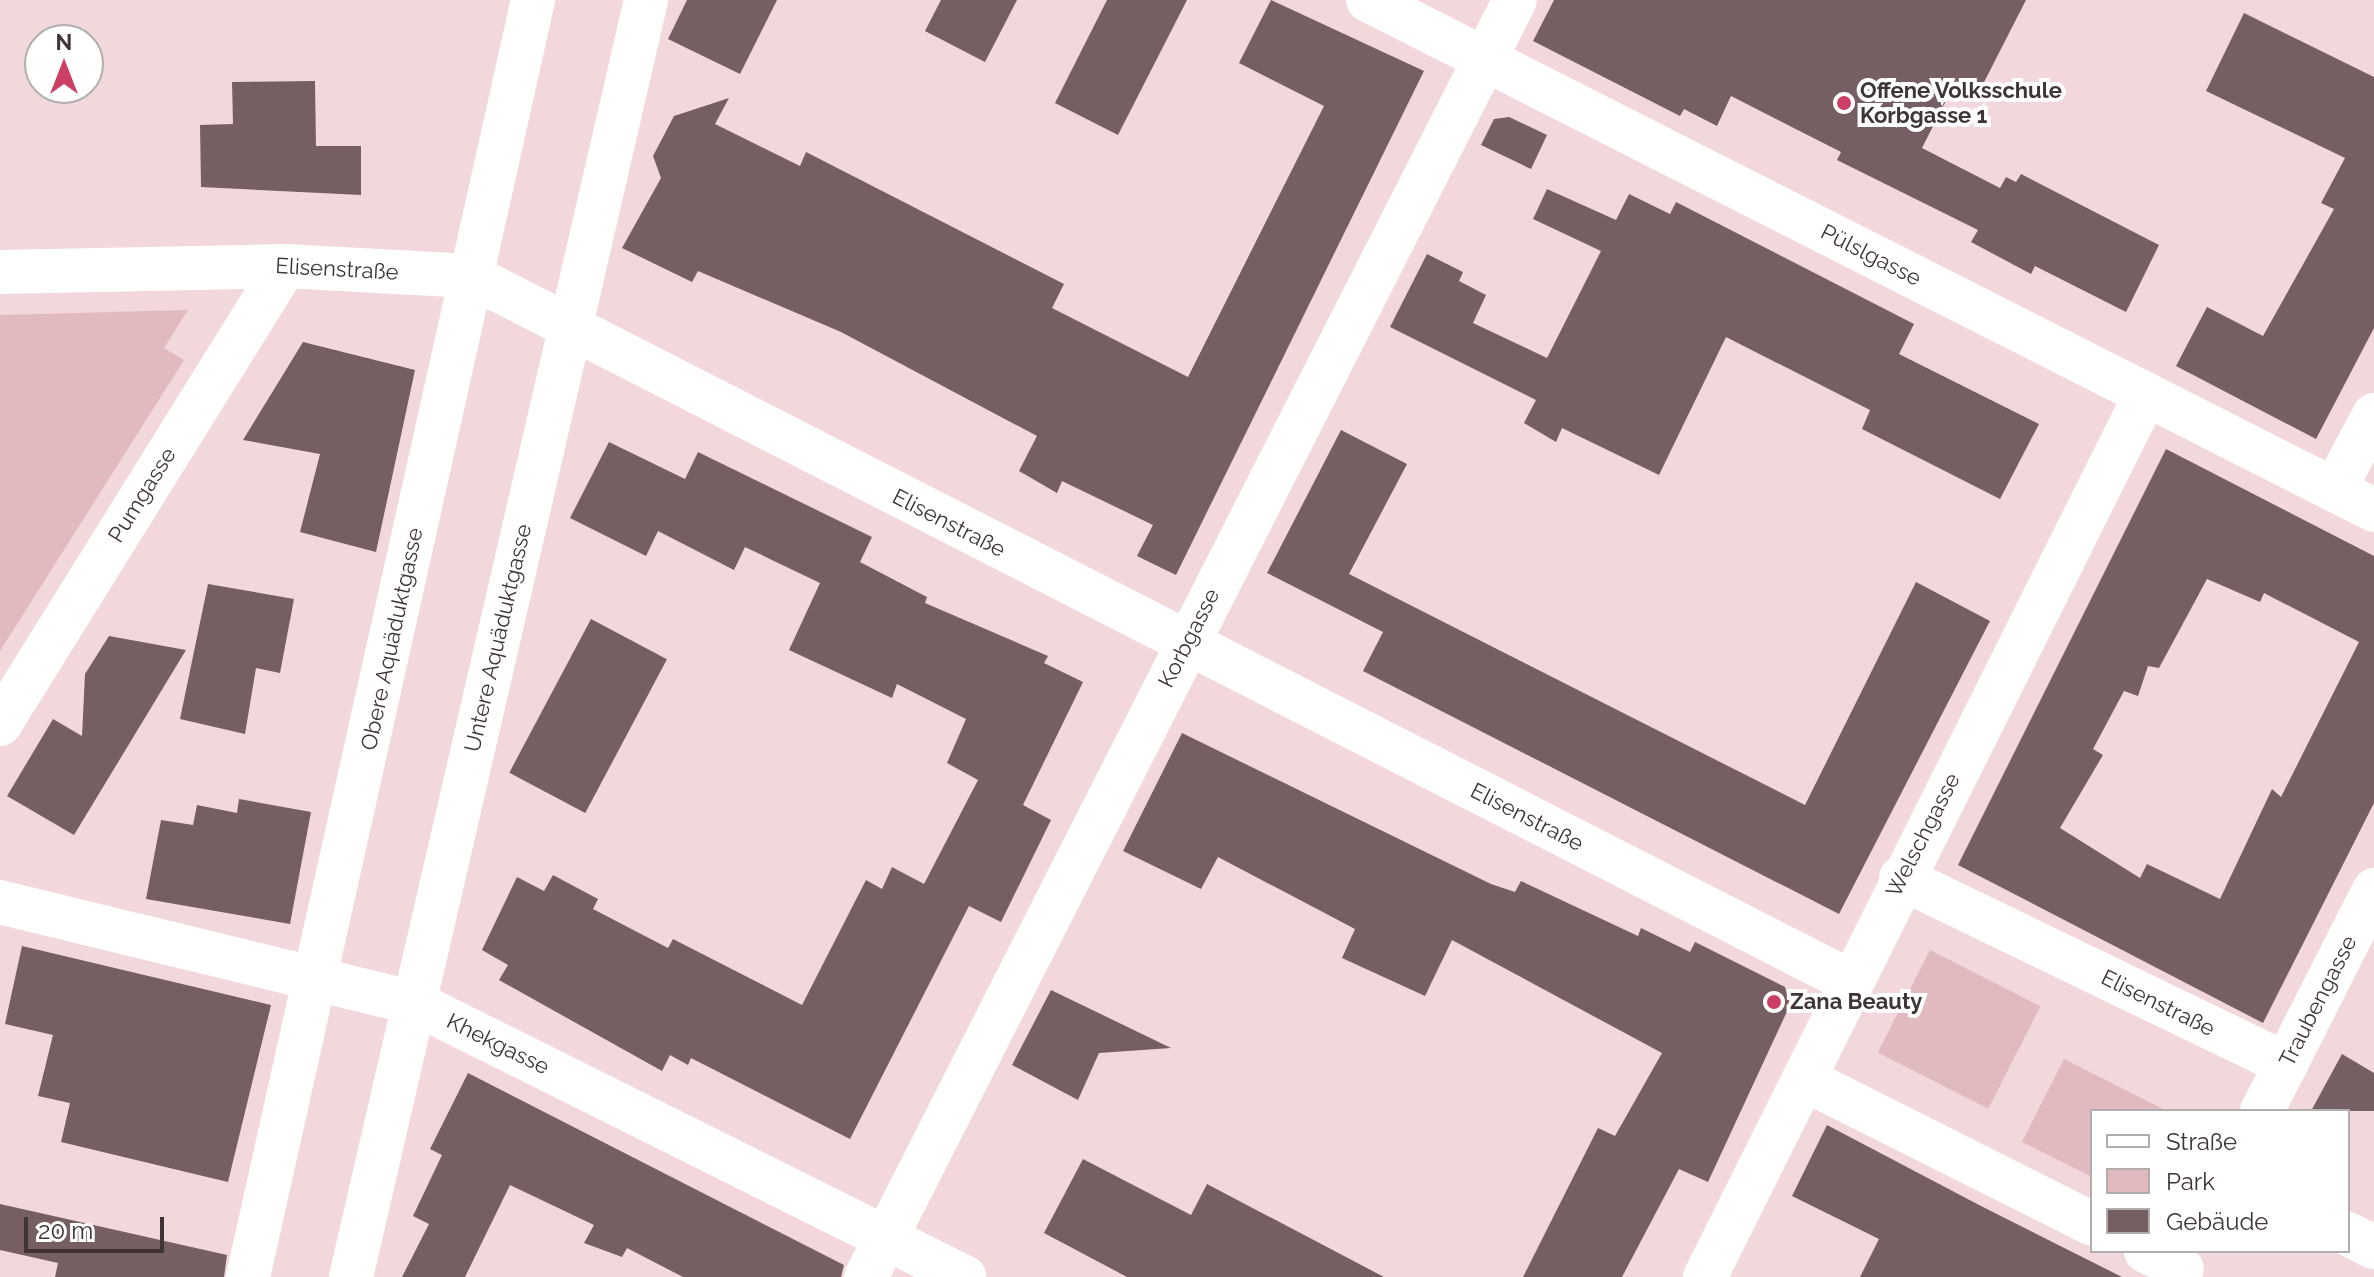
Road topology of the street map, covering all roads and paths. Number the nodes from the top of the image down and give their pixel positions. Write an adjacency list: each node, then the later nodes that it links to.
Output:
1 (533, 0): 8 (street, Obere Aquäduktgasse)
2 (646, 0): 9 (street, Untere Aquäduktgasse)
3 (1368, 0): 5 (street, Pülslgasse)
4 (1515, 0): 5 (street, Korbgasse)
5 (1486, 60): 10 (street, Pülslgasse); 14 (street, Korbgasse)
6 (285, 266): 7 (street, Elisenstraße); 8 (street, Elisenstraße); 15 (street, Pumgasse)
7 (0, 272)
8 (471, 276): 9 (street, Elisenstraße); 19 (street, Obere Aquäduktgasse)
9 (569, 329): 14 (street, Elisenstraße); 21 (street, Untere Aquäduktgasse)
10 (2146, 394): 12 (street, Pülslgasse); 16 (street, Welschgasse)
11 (2374, 415): 12 (street)
12 (2334, 490): 13 (street, Pülslgasse)
13 (2374, 510)
14 (1186, 643): 20 (street, Elisenstraße); 27 (street, Korbgasse)
15 (0, 724)
16 (1901, 878): 20 (street, Welschgasse); 22 (street, Elisenstraße)
17 (2374, 890): 22 (street, Traubengasse)
18 (0, 902): 19 (street, Khekgasse)
19 (319, 977): 21 (street, Khekgasse); 29 (street, Obere Aquäduktgasse)
20 (1849, 981): 23 (street, Welschgasse)
21 (415, 1003): 27 (street, Khekgasse); 30 (street, Untere Aquäduktgasse)
22 (2286, 1064): 24 (street, Traubengasse)
23 (1804, 1079): 25 (street); 33 (street, Welschgasse)
24 (2263, 1109)
25 (2090, 1223)
26 (2350, 1235): 28 (street)
27 (886, 1237): 31 (street, Korbgasse); 32 (street, Khekgasse)
28 (2374, 1247)
29 (248, 1277)
30 (351, 1277)
31 (866, 1277)
32 (964, 1277)
33 (1705, 1277)

